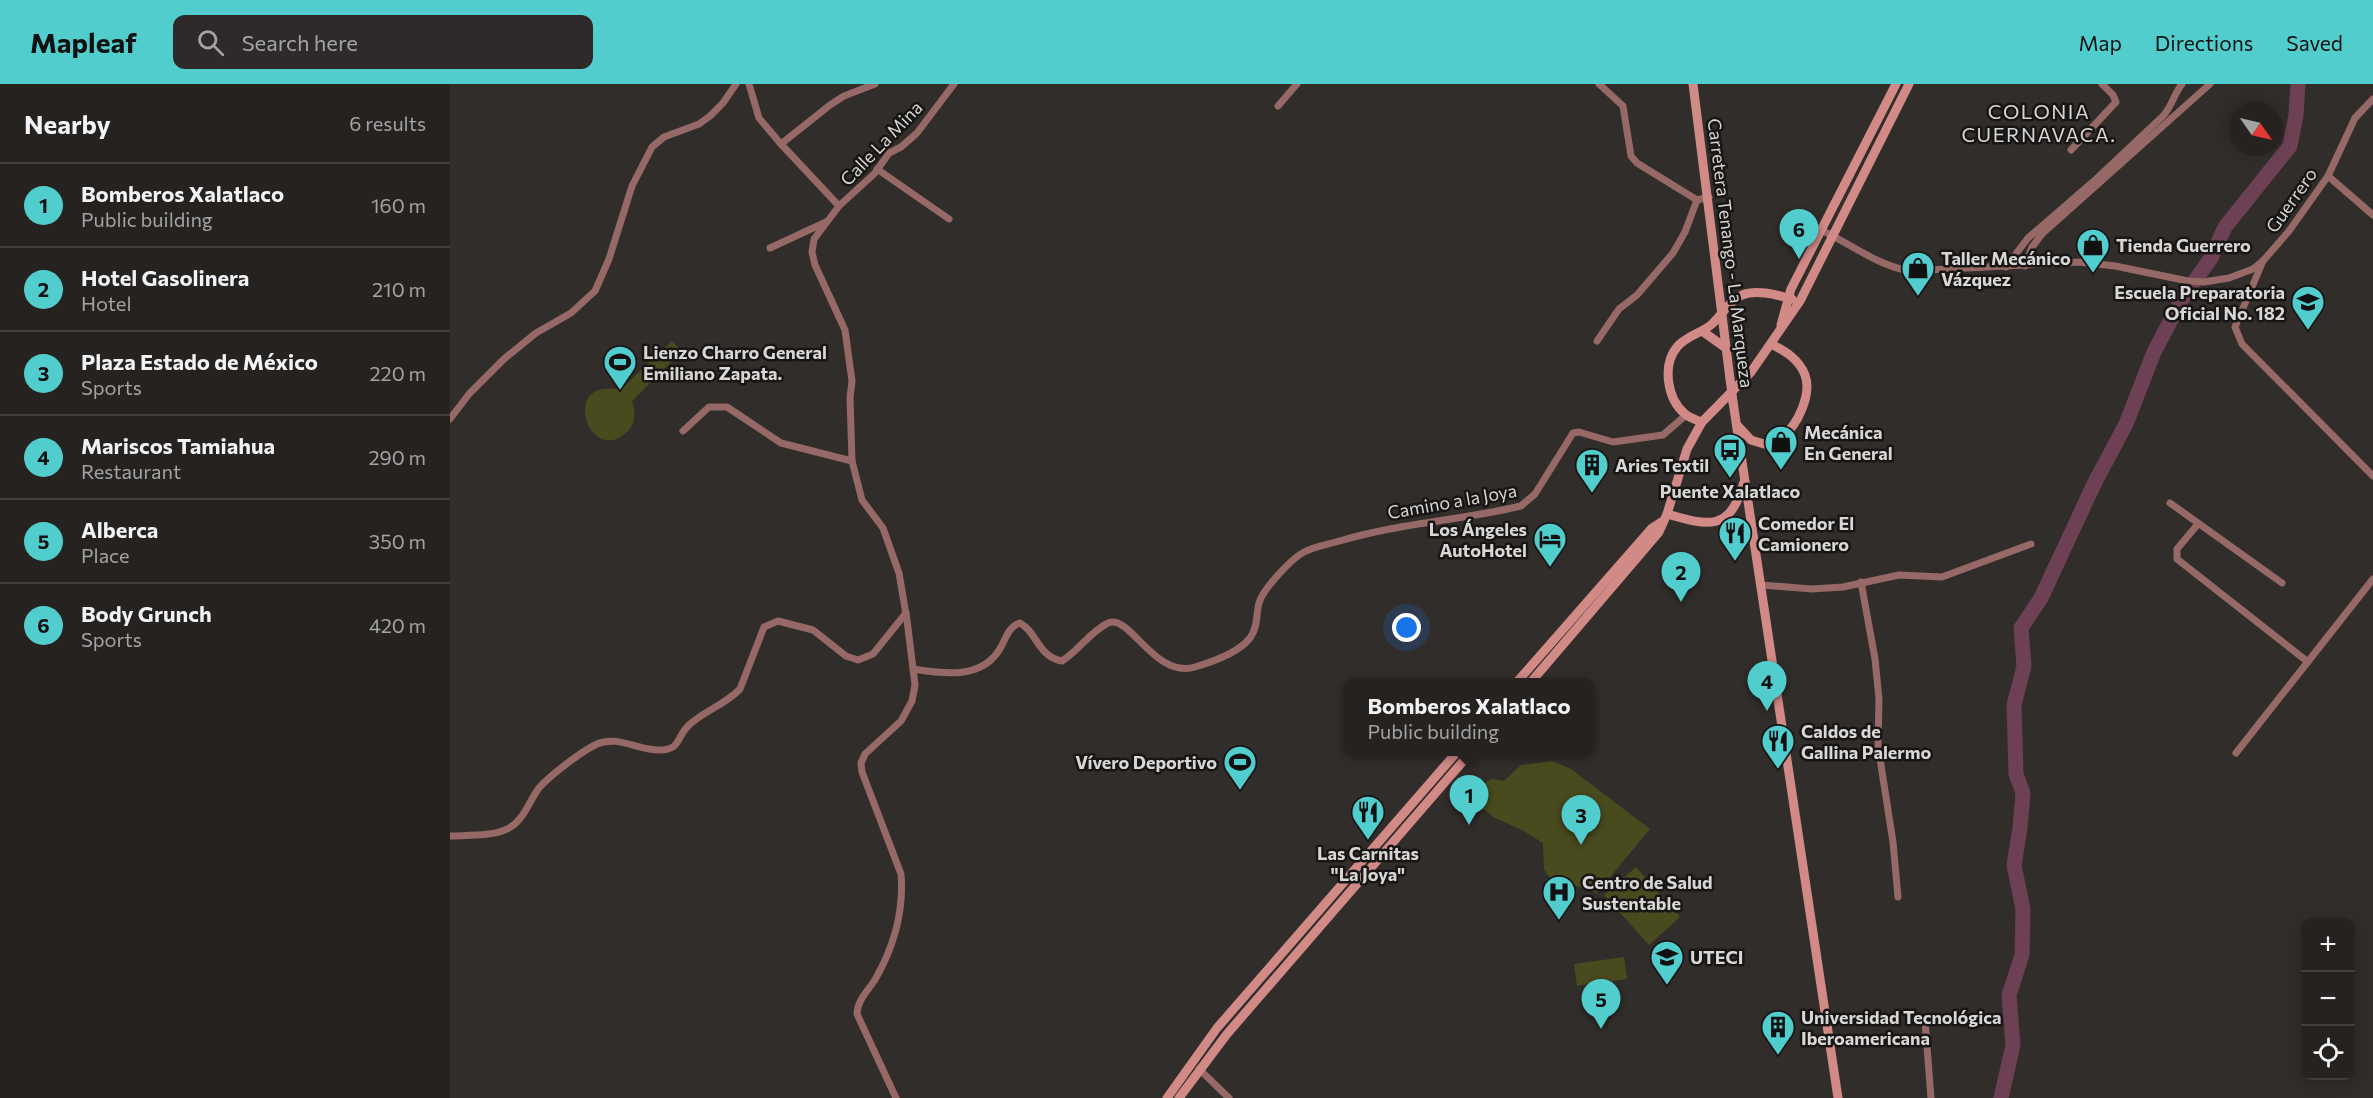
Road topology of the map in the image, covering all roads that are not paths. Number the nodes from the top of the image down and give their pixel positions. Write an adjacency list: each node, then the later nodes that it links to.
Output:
1 (736, 84): 40 (street)
2 (749, 84): 15 (street)
3 (875, 84): 15 (street)
4 (954, 84): 17 (street, Calle La Mina)
5 (1297, 84): 14 (street)
6 (1599, 84): 20 (street)
7 (1693, 84): 19 (main road, Carretera Tenango - La Marqueza)
8 (1896, 84): 25 (main road)
9 (1909, 84): 26 (main road)
10 (2102, 84): 16 (street)
11 (2182, 84): 30 (street)
12 (2210, 84): 29 (street)
13 (2373, 99): 18 (street, Guerrero)
14 (1278, 106)
15 (781, 144): 21 (street)
16 (2071, 150)
17 (877, 169): 21 (street, Calle La Mina); 23 (street)
18 (2328, 176): 22 (street); 28 (street, Guerrero)
19 (1708, 197): 20 (street); 33 (main road, Carretera Tenango - La Marqueza)
20 (1697, 200): 36 (street)
21 (839, 206): 24 (street, Calle La Mina)
22 (2373, 215)
23 (949, 219)
24 (829, 220): 27 (street); 44 (street, Calle La Mina)
25 (1821, 230): 26 (street, Guerrero); 31 (main road)
26 (1832, 235): 30 (street, Guerrero); 32 (main road)
27 (770, 249)
28 (2263, 261): 29 (street, Guerrero); 45 (street)
29 (2025, 266): 30 (street, Guerrero)
30 (2006, 267)
31 (1788, 298): 32 (main road); 33 (main road); 34 (main road)
32 (1800, 301): 34 (main road)
33 (1723, 310): 35 (main road); 38 (main road, Carretera Tenango - La Marqueza)
34 (1780, 330): 37 (main road)
35 (1702, 331): 38 (main road); 39 (main road)
36 (1597, 341)
37 (1771, 344): 41 (main road); 42 (main road)
38 (1726, 348): 42 (main road, Carretera Tenango - La Marqueza, bridge)
39 (1686, 415): 41 (main road); 57 (street, Camino a la Joya)
40 (450, 419)
41 (1702, 422): 48 (main road)
42 (1737, 426): 46 (main road, Carretera Tenango - La Marqueza)
43 (683, 431): 44 (street)
44 (852, 461): 55 (street)
45 (2373, 476)
46 (1745, 477): 48 (main road); 54 (main road, Carretera Tenango - La Marqueza)
47 (2170, 503): 49 (street)
48 (1665, 517): 58 (main road); 59 (main road)
49 (2198, 524): 53 (street); 56 (street)
50 (2031, 544): 52 (street)
51 (2373, 579): 56 (street)
52 (1860, 582): 54 (street); 64 (street)
53 (2282, 584)
54 (1761, 585): 71 (main road, Carretera Tenango - La Marqueza)
55 (906, 614): 57 (street); 63 (street)
56 (2308, 662): 60 (street)
57 (913, 669): 67 (street)
58 (1521, 678)
59 (1534, 678)
60 (2236, 753)
61 (1454, 756): 68 (main road)
62 (1468, 756): 66 (main road)
63 (450, 836)
64 (1898, 897)
65 (1925, 1021): 72 (street)
66 (1199, 1069): 69 (main road); 70 (street)
67 (896, 1098)
68 (1167, 1098)
69 (1179, 1098)
70 (1229, 1098)
71 (1838, 1098)
72 (1931, 1098)

